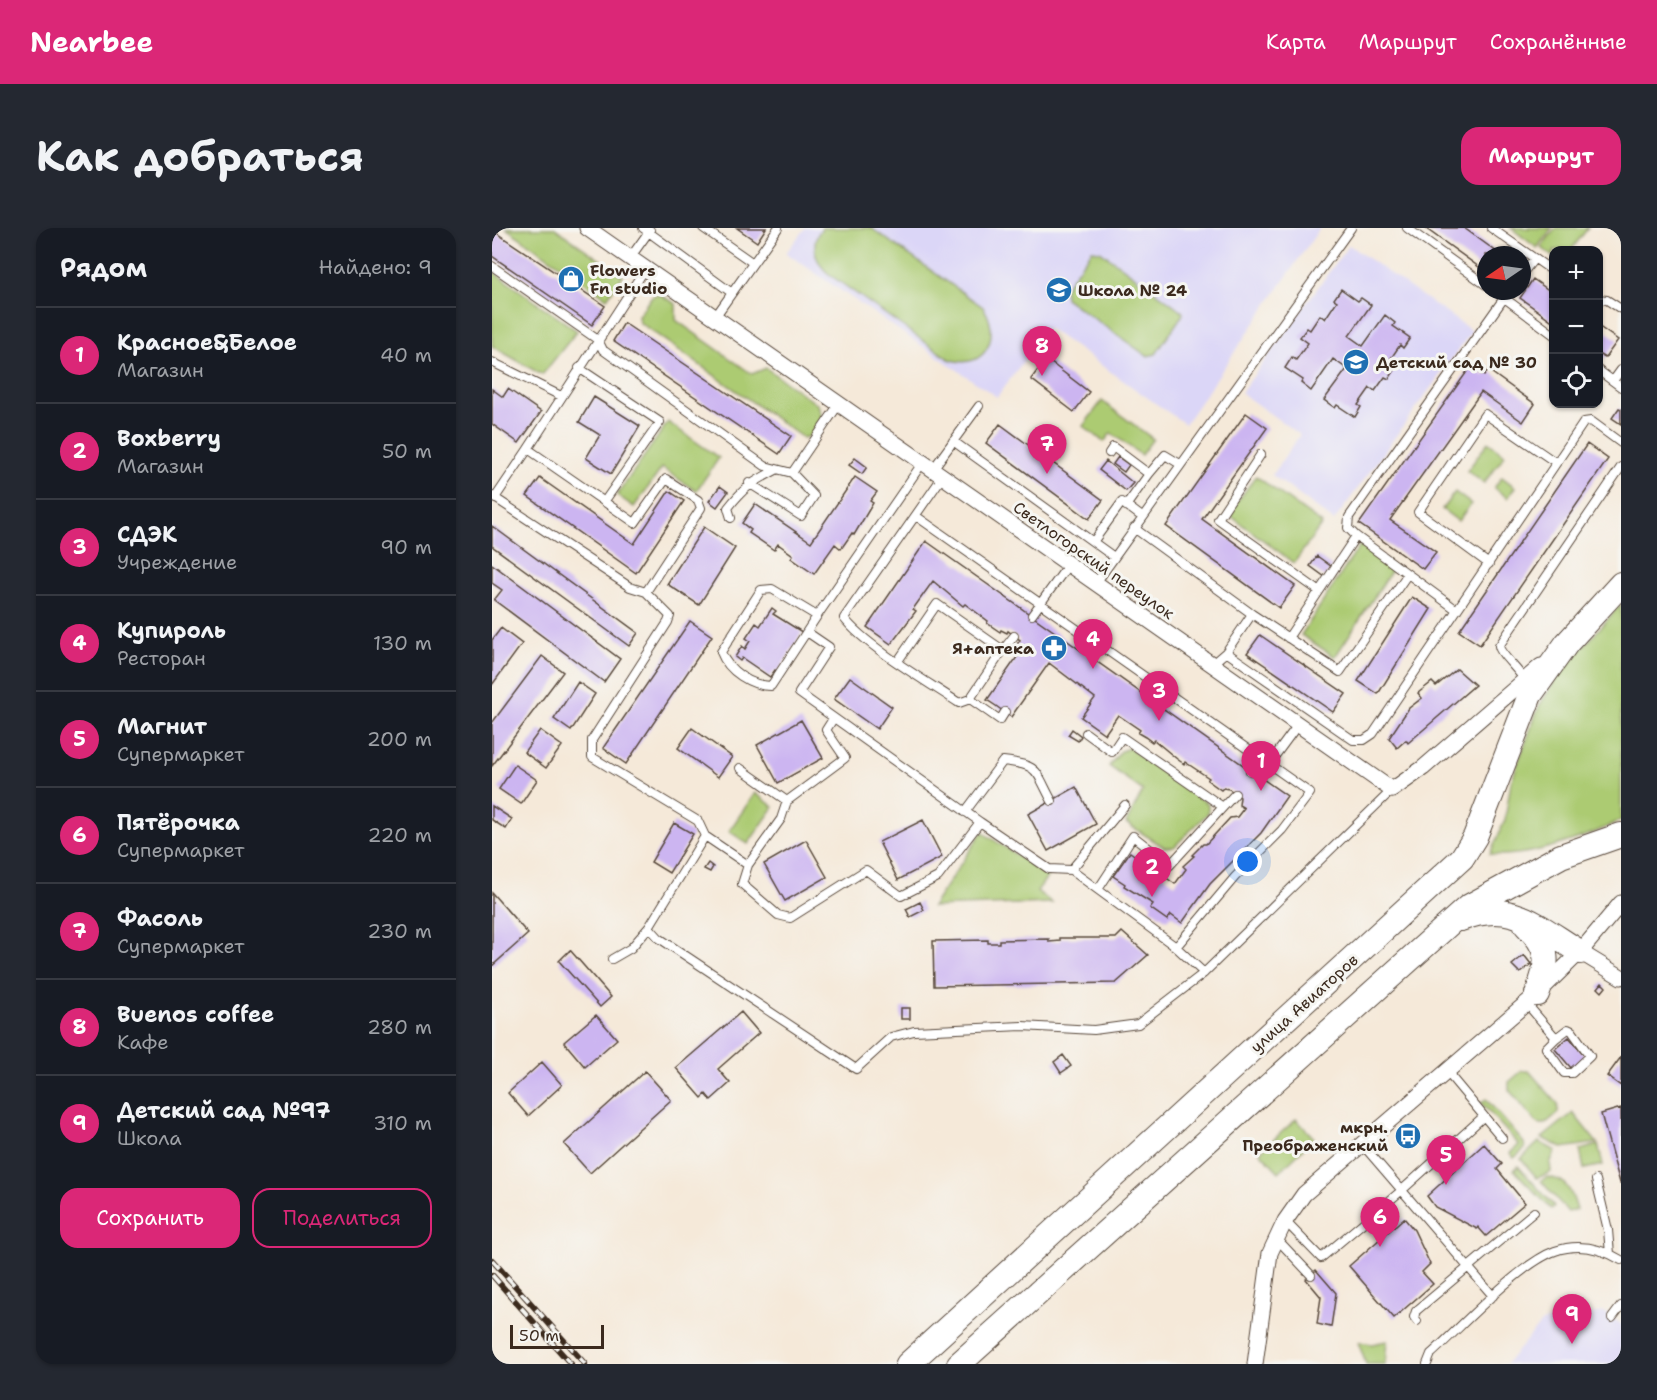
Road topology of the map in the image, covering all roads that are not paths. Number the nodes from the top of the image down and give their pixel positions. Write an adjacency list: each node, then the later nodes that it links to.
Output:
1 (587, 228): 8 (street, Светлогорский переулок)
2 (703, 228): 11 (lane)
3 (778, 228): 11 (lane)
4 (1351, 228): 39 (lane)
5 (1407, 228): 15 (lane)
6 (1491, 228): 9 (lane)
7 (648, 229): 8 (lane); 16 (lane)
8 (630, 258): 14 (street, Светлогорский переулок)
9 (1534, 258): 10 (lane); 13 (lane)
10 (1531, 262)
11 (753, 263): 16 (lane)
12 (492, 266): 23 (lane)
13 (1549, 268)
14 (645, 269): 21 (street, Светлогорский переулок); 23 (lane)
15 (1477, 279)
16 (732, 293): 21 (lane)
17 (1503, 300): 53 (lane)
18 (1514, 300): 22 (lane)
19 (1603, 300): 20 (lane)
20 (1621, 309)
21 (715, 317): 31 (street, Светлогорский переулок)
22 (1549, 332)
23 (598, 340): 25 (lane); 42 (lane)
24 (492, 362): 30 (lane)
25 (579, 368): 30 (lane); 47 (lane)
26 (1621, 370): 28 (lane)
27 (1603, 373): 28 (lane)
28 (1613, 381): 29 (lane)
29 (1621, 387)
30 (561, 396): 35 (lane)
31 (840, 403): 41 (street, Светлогорский переулок); 43 (lane)
32 (979, 406): 33 (lane)
33 (953, 441): 41 (lane); 54 (lane)
34 (1621, 443): 38 (lane)
35 (528, 449): 46 (lane); 47 (lane)
36 (1109, 453): 44 (lane)
37 (1261, 454): 61 (lane)
38 (1555, 462): 57 (lane); 57 (lane)
39 (1180, 464): 44 (lane); 50 (lane)
40 (1621, 467): 76 (lane)
41 (933, 469): 49 (lane); 56 (street, Светлогорский переулок); 67 (lane)
42 (777, 470): 43 (lane); 45 (lane)
43 (792, 473): 45 (lane)
44 (1149, 474): 48 (lane)
45 (749, 483): 51 (lane)
46 (494, 497): 62 (lane)
47 (604, 502): 62 (lane)
48 (1126, 506): 50 (lane); 54 (lane)
49 (916, 516): 63 (lane); 74 (lane)
50 (1142, 517): 52 (lane)
51 (731, 518)
52 (1134, 528): 55 (lane); 65 (lane)
53 (1356, 536): 58 (lane); 61 (lane)
54 (1093, 542): 55 (lane)
55 (1114, 557): 59 (lane)
56 (1069, 564): 59 (street, Светлогорский переулок); 63 (lane)
57 (1489, 564): 64 (lane)
58 (1407, 574): 64 (lane); 70 (lane)
59 (1096, 583): 75 (street, Светлогорский переулок)
60 (1621, 584): 71 (main road, улица Авиаторов)
61 (1320, 591): 70 (lane)
62 (646, 592): 94 (lane)
63 (1041, 604): 66 (lane); 82 (lane)
64 (1456, 610): 73 (lane)
65 (1252, 614): 70 (lane); 73 (lane)
66 (1032, 615)
67 (817, 616): 68 (lane); 68 (lane)
68 (807, 632): 79 (lane)
69 (1014, 636): 72 (lane)
70 (1288, 638)
71 (1567, 643): 76 (street); 126 (main road, улица Авиаторов)
72 (1003, 650): 74 (lane); 77 (lane)
73 (1226, 652): 75 (lane)
74 (898, 661): 77 (lane)
75 (1211, 665): 80 (street, Светлогорский переулок)
76 (1525, 681): 85 (street)
77 (970, 699): 78 (lane)
78 (1005, 712)
79 (833, 719): 87 (lane); 91 (lane)
80 (1297, 726): 82 (lane); 85 (street, Светлогорский переулок)
81 (1086, 734): 90 (lane)
82 (1269, 764): 84 (lane); 102 (lane)
83 (740, 768): 87 (lane)
84 (1250, 771)
85 (1392, 790): 105 (lane)
86 (1234, 794): 90 (lane)
87 (787, 801): 95 (lane)
88 (1052, 801): 91 (lane)
89 (1125, 806): 96 (lane)
90 (1222, 807): 97 (lane)
91 (965, 812): 92 (lane)
92 (980, 822): 95 (lane); 96 (lane)
93 (1621, 835): 100 (main road)
94 (705, 836): 95 (lane); 101 (lane)
95 (748, 865)
96 (1071, 870): 97 (lane)
97 (1098, 888): 102 (lane)
98 (1621, 903): 103 (street)
99 (1515, 915): 100 (main road); 103 (main road); 107 (main road)
100 (1448, 925): 127 (main road)
101 (649, 927): 104 (lane); 105 (lane)
102 (1176, 947): 105 (lane)
103 (1580, 952): 106 (street); 107 (street)
104 (612, 958)
105 (1204, 973)
106 (1621, 977)
107 (1531, 999): 108 (lane); 109 (street)
108 (1556, 1038): 108 (lane)
109 (1447, 1072): 110 (lane); 112 (street)
110 (1483, 1117): 111 (lane); 114 (lane)
111 (1502, 1138)
112 (1361, 1143): 114 (lane); 116 (street)
113 (1596, 1180): 118 (lane)
114 (1401, 1191): 116 (lane); 120 (lane)
115 (1534, 1212): 120 (lane)
116 (1286, 1218): 117 (street)
117 (1276, 1237): 121 (lane); 128 (street)
118 (1610, 1254): 119 (lane); 122 (lane)
119 (1621, 1260)
120 (1469, 1268): 122 (lane); 125 (lane)
121 (1311, 1275)
122 (1493, 1296): 129 (lane)
123 (1621, 1306): 124 (lane)
124 (1612, 1318)
125 (1418, 1320)
126 (908, 1364)
127 (959, 1364)
128 (1254, 1364)
129 (1427, 1364)

